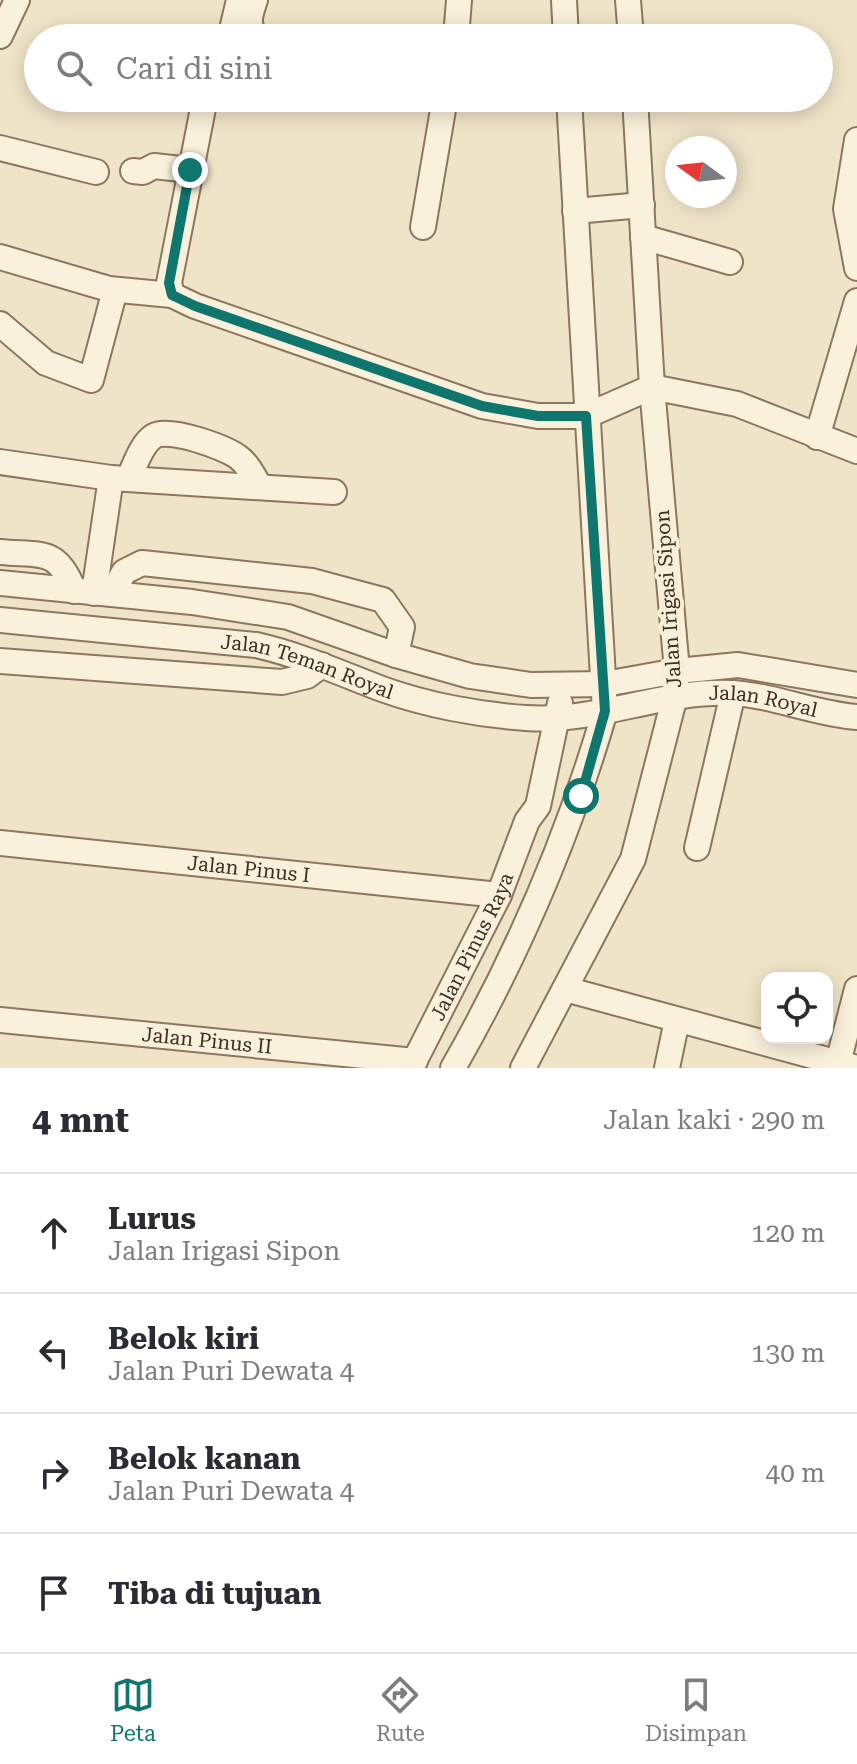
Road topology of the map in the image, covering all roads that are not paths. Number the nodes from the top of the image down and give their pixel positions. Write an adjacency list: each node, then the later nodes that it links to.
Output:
1 (17, 0): 12 (street)
2 (239, 0): 7 (street)
3 (255, 0): 8 (street)
4 (459, 0): 9 (street)
5 (564, 0): 10 (street)
6 (628, 0): 11 (street)
7 (233, 24)
8 (250, 24)
9 (457, 24)
10 (565, 24)
11 (630, 24)
12 (1, 29)
13 (202, 112): 19 (street)
14 (443, 112): 24 (street)
15 (571, 112): 23 (street)
16 (635, 112): 22 (street, Jalan Irigasi Sipon)
17 (857, 140): 27 (street)
18 (0, 148): 21 (street)
19 (190, 170): 20 (street); 30 (street)
20 (133, 171)
21 (96, 172)
22 (636, 206): 23 (street); 25 (street, Jalan Irigasi Sipon)
23 (583, 210): 34 (street)
24 (423, 227)
25 (643, 237): 28 (street); 33 (street, Jalan Irigasi Sipon)
26 (0, 257): 29 (street)
27 (856, 261)
28 (730, 262)
29 (115, 290): 30 (street); 32 (street)
30 (172, 295): 34 (street)
31 (857, 301): 35 (street)
32 (0, 324)
33 (652, 387): 34 (street); 35 (street); 50 (street, Jalan Irigasi Sipon)
34 (586, 416): 51 (street)
35 (817, 437): 36 (street)
36 (857, 451)
37 (0, 462): 38 (street)
38 (119, 479): 39 (street); 39 (street); 43 (street)
39 (260, 487): 40 (street)
40 (334, 492)
41 (0, 552): 43 (street)
42 (0, 583): 43 (street, Jalan Teman Royal)
43 (94, 592): 46 (street, Jalan Teman Royal); 46 (street)
44 (0, 620): 45 (street, Jalan Teman Royal)
45 (31, 623): 48 (street); 49 (street, Jalan Teman Royal)
46 (396, 655): 53 (street, Jalan Teman Royal)
47 (0, 661): 48 (street)
48 (27, 663): 49 (street)
49 (322, 665): 58 (street, Jalan Teman Royal)
50 (672, 671): 51 (street, Jalan Royal); 52 (street, Jalan Royal); 55 (street, Jalan Irigasi Sipon)
51 (608, 683): 53 (street, Jalan Teman Royal); 56 (street)
52 (857, 685)
53 (554, 687): 58 (street, Jalan Pinus Raya)
54 (733, 693): 55 (street, Jalan Royal); 57 (street, Jalan Royal); 60 (street)
55 (671, 696): 56 (street, Jalan Royal); 62 (street, Jalan Irigasi Sipon)
56 (608, 710): 58 (street, Jalan Teman Royal); 68 (street)
57 (857, 717)
58 (551, 718): 61 (street, Jalan Pinus Raya)
59 (0, 843): 61 (street, Jalan Pinus I)
60 (697, 848)
61 (499, 895): 66 (street, Jalan Pinus Raya)
62 (565, 989): 65 (street); 69 (street, Jalan Irigasi Sipon)
63 (857, 989): 67 (street)
64 (0, 1020): 66 (street, Jalan Pinus II)
65 (677, 1020): 67 (street); 70 (street)
66 (413, 1065)
67 (848, 1065)
68 (453, 1068)
69 (523, 1068)
70 (667, 1068)

